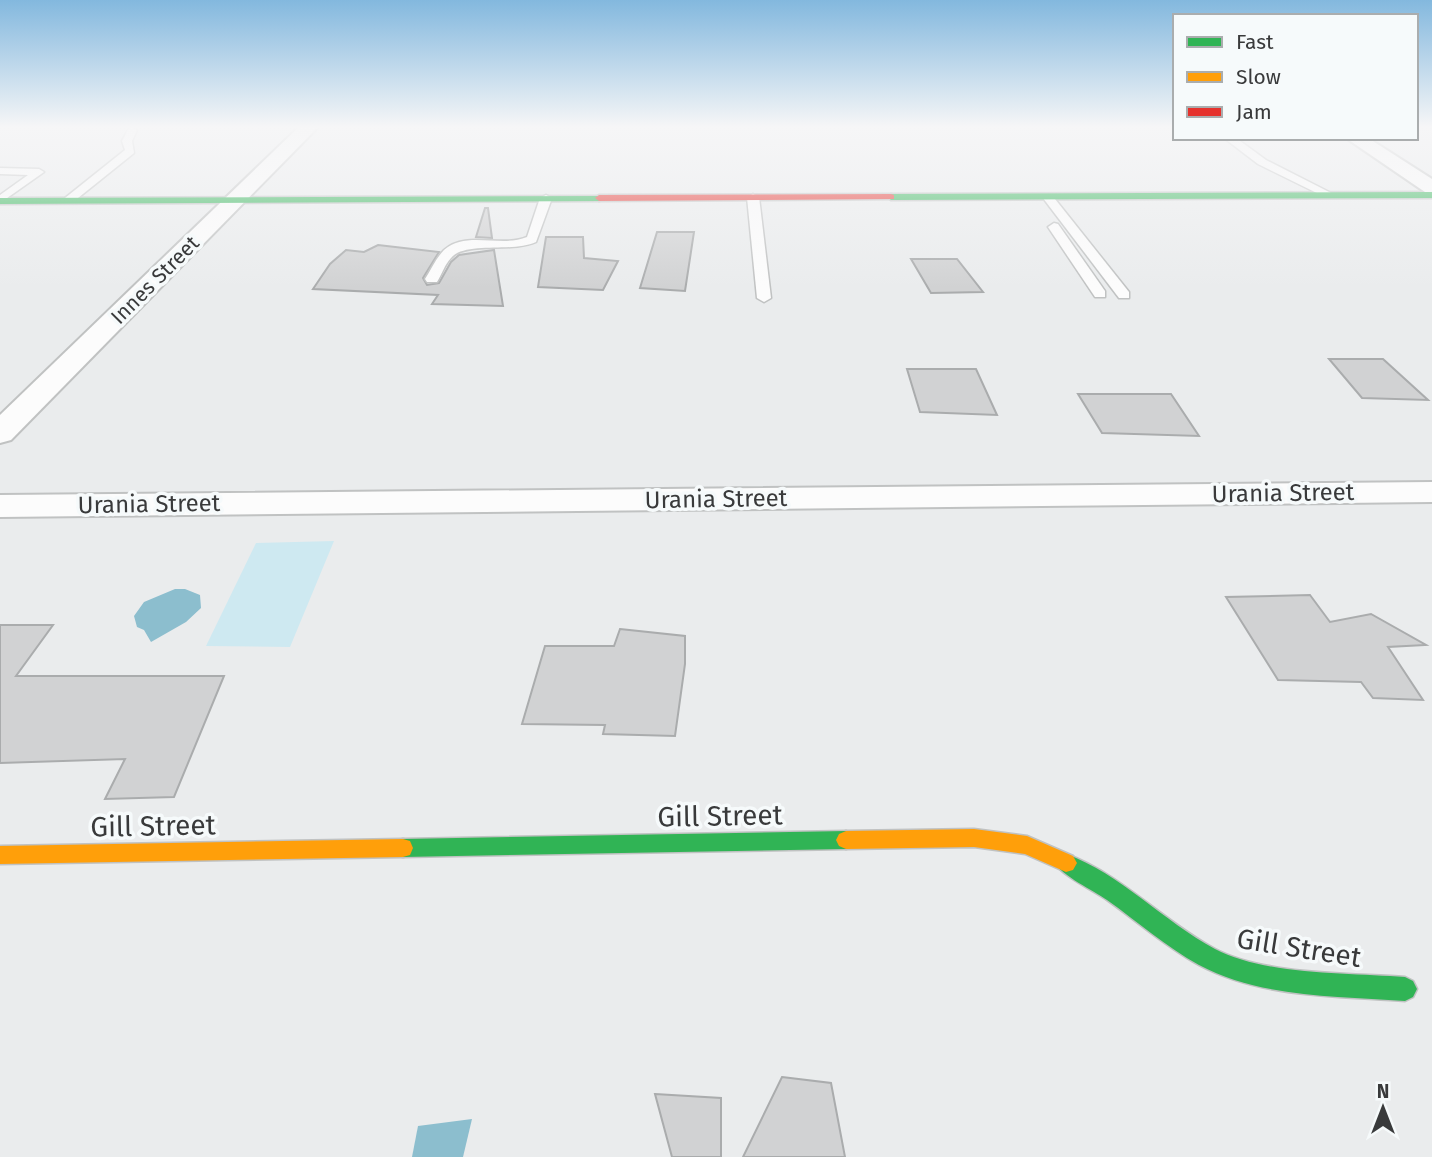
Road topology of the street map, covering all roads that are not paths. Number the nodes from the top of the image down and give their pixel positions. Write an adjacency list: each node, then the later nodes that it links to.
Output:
1 (29, 180): 12 (lane)
2 (95, 180): 11 (lane)
3 (253, 180): 10 (street, Innes Street)
4 (1299, 180): 5 (lane)
5 (1329, 195): 6 (main road); 7 (main road)
6 (1432, 195)
7 (1040, 196): 8 (main road); 14 (lane); 15 (lane)
8 (753, 197): 9 (main road); 16 (lane)
9 (546, 198): 10 (main road); 13 (lane)
10 (232, 200): 11 (main road); 17 (street, Innes Street)
11 (69, 201): 12 (main road)
12 (2, 202)
13 (432, 279)
14 (1100, 294)
15 (1124, 295)
16 (764, 298)
17 (0, 433)
18 (1432, 492): 19 (street, Urania Street)
19 (0, 506)
20 (0, 855): 21 (main road, Gill Street)
21 (1405, 989)

